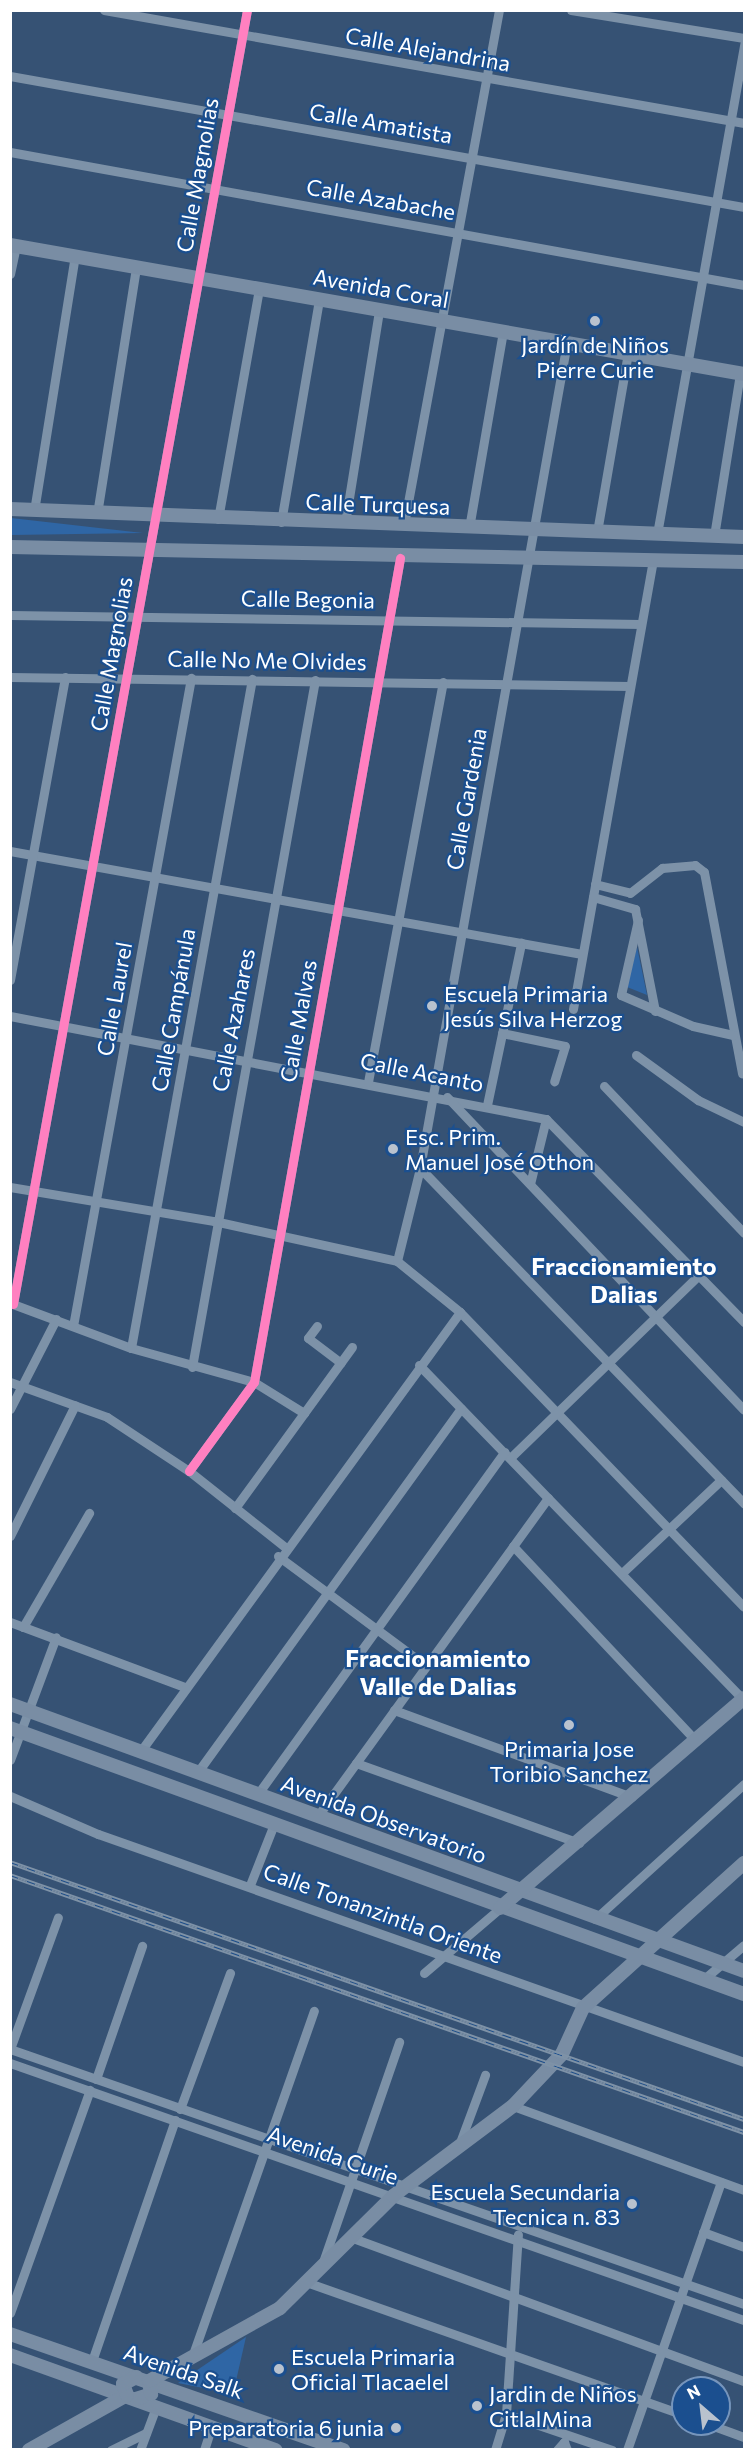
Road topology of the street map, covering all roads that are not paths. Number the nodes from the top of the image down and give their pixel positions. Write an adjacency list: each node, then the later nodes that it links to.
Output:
1 (104, 10): 5 (street, Calle Alejandrina)
2 (247, 10): 5 (street, Calle Magnolias)
3 (499, 10): 9 (street)
4 (571, 10): 6 (street)
5 (243, 35): 9 (street, Calle Alejandrina); 10 (street, Calle Magnolias)
6 (744, 38)
7 (744, 44): 11 (street)
8 (10, 76): 10 (street, Calle Amatista)
9 (486, 79): 11 (street, Calle Alejandrina); 14 (street)
10 (228, 116): 14 (street, Calle Amatista); 15 (street, Calle Magnolias)
11 (731, 120): 12 (street, Calle Alejandrina); 16 (street)
12 (744, 123)
13 (10, 152): 15 (street, Calle Azabache)
14 (471, 159): 16 (street, Calle Amatista); 18 (street)
15 (215, 189): 18 (street, Calle Azabache); 23 (street, Calle Magnolias)
16 (716, 202): 17 (street, Calle Amatista); 24 (street)
17 (744, 207)
18 (458, 233): 24 (street, Calle Azabache); 29 (street)
19 (13, 245): 20 (main road, Avenida Coral); 22 (street)
20 (75, 256): 21 (main road, Avenida Coral); 36 (street)
21 (136, 267): 23 (main road, Avenida Coral); 37 (street)
22 (10, 274)
23 (199, 278): 26 (main road, Avenida Coral); 38 (street, Calle Magnolias)
24 (702, 278): 25 (street, Calle Azabache); 33 (street)
25 (744, 285)
26 (259, 288): 27 (main road, Avenida Coral); 39 (street)
27 (319, 299): 28 (main road, Avenida Coral); 40 (street)
28 (379, 310): 29 (main road, Avenida Coral); 41 (street)
29 (442, 320): 30 (main road, Avenida Coral); 42 (street)
30 (503, 332): 31 (main road, Avenida Coral); 43 (street)
31 (567, 342): 32 (main road, Avenida Coral); 44 (street, Calle Gardenia)
32 (628, 353): 33 (main road, Avenida Coral); 45 (street)
33 (686, 364): 34 (main road, Avenida Coral); 46 (street)
34 (742, 373): 47 (street)
35 (10, 509): 36 (main road, Calle Turquesa)
36 (33, 511): 37 (main road, Calle Turquesa)
37 (97, 514): 38 (main road, Calle Turquesa)
38 (156, 516): 39 (main road, Calle Turquesa); 50 (street, Calle Magnolias)
39 (218, 519): 40 (main road, Calle Turquesa)
40 (281, 522): 41 (main road, Calle Turquesa)
41 (345, 523): 42 (main road, Calle Turquesa)
42 (404, 524): 43 (main road, Calle Turquesa)
43 (469, 528): 44 (main road, Calle Turquesa)
44 (535, 529): 45 (main road, Calle Turquesa); 52 (street, Calle Gardenia)
45 (597, 532): 46 (main road, Calle Turquesa)
46 (657, 534): 47 (main road, Calle Turquesa)
47 (714, 536): 48 (main road, Calle Turquesa)
48 (744, 537)
49 (10, 547): 50 (main road)
50 (149, 548): 51 (main road); 56 (street, Calle Magnolias)
51 (400, 558): 52 (main road); 57 (street, Calle Malvas)
52 (529, 560): 53 (main road); 58 (street, Calle Gardenia)
53 (653, 562): 54 (main road); 59 (street)
54 (744, 562)
55 (10, 615): 56 (street, Calle Begonia)
56 (138, 615): 57 (street, Calle Begonia); 62 (street, Calle Magnolias)
57 (388, 620): 58 (street, Calle Begonia); 66 (street, Calle Malvas)
58 (517, 622): 59 (street, Calle Begonia); 68 (street, Calle Gardenia)
59 (641, 624): 69 (street)
60 (10, 677): 61 (street, Calle No Me Olvides)
61 (65, 677): 62 (street, Calle No Me Olvides); 71 (street)
62 (126, 677): 63 (street, Calle No Me Olvides); 72 (street, Calle Magnolias)
63 (191, 678): 64 (street, Calle No Me Olvides); 73 (street, Calle Laurel)
64 (252, 679): 65 (street, Calle No Me Olvides); 75 (street, Calle Campánula)
65 (315, 680): 66 (street, Calle No Me Olvides); 77 (street, Calle Azahares)
66 (378, 681): 67 (street, Calle No Me Olvides); 78 (street, Calle Malvas)
67 (443, 682): 68 (street, Calle No Me Olvides); 80 (street)
68 (506, 684): 69 (street, Calle No Me Olvides); 81 (street, Calle Gardenia)
69 (630, 686): 74 (street)
70 (10, 851): 71 (street)
71 (33, 855): 72 (street); 84 (street)
72 (92, 866): 73 (street); 88 (street, Calle Magnolias)
73 (154, 877): 75 (street); 91 (street, Calle Laurel)
74 (595, 884): 76 (street); 90 (street)
75 (214, 888): 77 (street); 92 (street, Calle Campánula)
76 (593, 897): 79 (street); 83 (street)
77 (275, 899): 78 (street); 94 (street, Calle Azahares)
78 (337, 910): 80 (street); 95 (street, Calle Malvas)
79 (638, 920): 86 (street); 86 (street)
80 (398, 921): 81 (street); 98 (street)
81 (462, 932): 82 (street); 100 (street, Calle Gardenia)
82 (521, 943): 83 (street); 89 (street)
83 (582, 954): 85 (street)
84 (10, 980)
85 (573, 1008)
86 (656, 1011): 90 (street)
87 (10, 1016): 88 (street, Calle Acanto)
88 (63, 1025): 91 (street, Calle Acanto); 108 (street, Calle Magnolias)
89 (502, 1033): 97 (street); 102 (street)
90 (733, 1035): 96 (street)
91 (127, 1036): 92 (street, Calle Acanto); 109 (street, Calle Laurel)
92 (187, 1047): 94 (street, Calle Acanto); 110 (street, Calle Campánula)
93 (636, 1054): 104 (street)
94 (246, 1058): 95 (street, Calle Acanto); 111 (street, Calle Azahares)
95 (309, 1070): 98 (street, Calle Acanto); 113 (street, Calle Malvas)
96 (742, 1073)
97 (554, 1081)
98 (368, 1082): 100 (street, Calle Acanto)
99 (604, 1086): 112 (street)
100 (433, 1094): 101 (street, Calle Acanto); 105 (street, Calle Gardenia)
101 (447, 1097): 102 (street, Calle Acanto); 106 (street)
102 (487, 1105): 103 (street, Calle Acanto)
103 (546, 1119): 106 (street); 115 (street)
104 (744, 1122)
105 (420, 1168): 114 (street, Calle Gardenia); 126 (street)
106 (530, 1184): 118 (street)
107 (10, 1187): 108 (street)
108 (33, 1191): 109 (street); 116 (street, Calle Magnolias)
109 (99, 1202): 110 (street); 121 (street, Calle Laurel)
110 (157, 1212): 111 (street); 124 (street, Calle Campánula)
111 (214, 1221): 113 (street); 128 (street, Calle Azahares)
112 (744, 1233)
113 (276, 1236): 114 (street); 130 (street, Calle Malvas)
114 (397, 1261): 117 (street)
115 (699, 1275): 118 (street); 120 (street)
116 (12, 1303): 119 (street)
117 (460, 1312): 127 (street); 136 (street)
118 (654, 1318): 126 (street); 135 (street)
119 (56, 1319): 121 (street); 131 (street)
120 (744, 1322)
121 (73, 1326): 124 (street)
122 (317, 1326): 125 (street)
123 (352, 1347): 125 (street)
124 (131, 1348): 128 (street)
125 (340, 1363): 137 (street)
126 (608, 1364): 136 (street); 140 (street)
127 (419, 1365): 133 (street); 148 (street)
128 (192, 1367): 130 (street)
129 (10, 1382): 131 (street)
130 (254, 1382): 137 (street); 139 (street, Calle Malvas)
131 (22, 1386): 132 (street); 134 (street)
132 (75, 1405): 139 (street); 146 (street)
133 (461, 1408): 138 (street); 151 (street)
134 (10, 1409)
135 (744, 1410)
136 (557, 1412): 138 (street); 145 (street)
137 (304, 1413): 143 (street)
138 (507, 1455): 141 (street); 155 (street)
139 (189, 1471): 143 (street)
140 (721, 1480): 142 (street); 145 (street)
141 (548, 1498): 147 (street); 150 (street)
142 (744, 1504)
143 (235, 1508): 148 (street)
144 (89, 1513): 154 (street)
145 (669, 1528): 150 (street); 152 (street)
146 (10, 1536)
147 (513, 1546): 157 (street); 164 (street)
148 (285, 1547): 149 (street)
149 (278, 1556): 151 (street); 158 (street)
150 (622, 1573): 159 (street)
151 (328, 1591): 155 (street); 170 (street)
152 (744, 1607)
153 (10, 1622): 154 (street)
154 (23, 1627): 156 (street)
155 (377, 1628): 157 (street); 173 (street)
156 (56, 1637): 158 (street); 161 (street)
157 (426, 1666): 162 (street)
158 (185, 1687): 166 (street)
159 (744, 1699): 164 (main road)
160 (10, 1704): 161 (main road, Avenida Observatorio)
161 (29, 1710): 163 (street); 165 (main road, Avenida Observatorio)
162 (394, 1710): 168 (street); 175 (street)
163 (16, 1730): 167 (street); 169 (main road, Avenida Observatorio)
164 (696, 1741): 175 (main road)
165 (118, 1743): 166 (main road, Avenida Observatorio); 169 (main road)
166 (140, 1752): 170 (main road, Avenida Observatorio)
167 (10, 1760)
168 (356, 1763): 177 (street); 179 (street)
169 (111, 1764): 176 (main road, Avenida Observatorio)
170 (197, 1773): 171 (main road, Avenida Observatorio)
171 (229, 1784): 173 (main road, Avenida Observatorio); 176 (main road)
172 (744, 1785): 185 (street)
173 (257, 1795): 177 (main road, Avenida Observatorio)
174 (10, 1796): 181 (street, Calle Tonanzintla Oriente)
175 (632, 1797): 179 (main road)
176 (221, 1804): 178 (main road, Avenida Observatorio)
177 (317, 1817): 182 (main road, Avenida Observatorio)
178 (274, 1824): 181 (street); 183 (main road, Avenida Observatorio)
179 (579, 1843): 182 (main road)
180 (744, 1863): 186 (main road)
181 (250, 1885): 189 (street, Calle Tonanzintla Oriente)
182 (522, 1893): 183 (main road); 185 (main road, Avenida Observatorio)
183 (500, 1908): 189 (street); 190 (main road, Avenida Observatorio)
184 (58, 1917): 200 (street)
185 (595, 1918): 186 (main road, Avenida Observatorio)
186 (656, 1940): 190 (main road); 191 (main road, Avenida Observatorio)
187 (744, 1945): 191 (street)
188 (142, 1946): 204 (street)
189 (440, 1954): 194 (street); 197 (street, Calle Tonanzintla Oriente)
190 (637, 1956): 195 (main road, Avenida Observatorio); 197 (main road)
191 (723, 1964): 192 (main road, Avenida Observatorio); 195 (street)
192 (744, 1971)
193 (230, 1973): 207 (street)
194 (424, 1973)
195 (704, 1979): 196 (main road, Avenida Observatorio)
196 (744, 1994)
197 (583, 2008): 201 (street, Calle Tonanzintla Oriente); 206 (main road)
198 (314, 2011): 209 (street)
199 (399, 2042): 212 (street)
200 (10, 2049): 204 (street, Avenida Curie)
201 (744, 2062)
202 (10, 2063): 205 (street, Avenida Curie)
203 (485, 2075): 210 (street)
204 (96, 2079): 207 (street, Avenida Curie)
205 (90, 2090): 208 (street, Avenida Curie); 229 (street)
206 (513, 2106): 210 (main road); 214 (street)
207 (180, 2109): 209 (street, Avenida Curie)
208 (175, 2120): 211 (street, Avenida Curie); 236 (street)
209 (266, 2139): 211 (street); 212 (street, Avenida Curie)
210 (457, 2151): 215 (main road)
211 (263, 2152): 213 (street, Avenida Curie); 235 (street)
212 (353, 2168): 213 (street); 215 (street, Avenida Curie)
213 (349, 2180): 217 (street, Avenida Curie); 223 (street)
214 (721, 2182): 216 (street); 219 (street)
215 (408, 2187): 217 (main road); 218 (street, Avenida Curie)
216 (744, 2190)
217 (393, 2196): 220 (main road); 221 (street, Avenida Curie)
218 (519, 2225): 221 (street); 225 (street, Avenida Curie)
219 (703, 2232): 222 (street); 225 (street)
220 (350, 2237): 223 (main road); 226 (street)
221 (516, 2239): 226 (street); 227 (street, Avenida Curie)
222 (744, 2247)
223 (323, 2262): 224 (main road)
224 (306, 2282): 233 (street); 235 (main road)
225 (688, 2283): 227 (street); 228 (street, Avenida Curie)
226 (513, 2298): 232 (street); 233 (street)
227 (684, 2298): 230 (street, Avenida Curie); 232 (street)
228 (744, 2304)
229 (10, 2313)
230 (744, 2320)
231 (10, 2334): 236 (main road, Avenida Salk)
232 (662, 2351): 238 (street); 240 (street)
233 (508, 2353): 240 (street); 243 (street)
234 (10, 2355): 239 (main road, Avenida Salk)
235 (192, 2358): 237 (main road)
236 (92, 2361): 237 (main road, Avenida Salk)
237 (142, 2379): 239 (main road); 239 (main road); 251 (main road, Avenida Salk)
238 (744, 2381)
239 (131, 2397): 241 (main road, Avenida Salk); 246 (main road)
240 (644, 2401): 242 (street); 256 (street)
241 (156, 2407): 244 (main road, Avenida Salk); 245 (street)
242 (671, 2411)
243 (506, 2414): 252 (street); 255 (street)
244 (212, 2427): 247 (main road, Avenida Salk); 250 (street)
245 (146, 2433): 248 (street); 249 (street)
246 (37, 2448)
247 (268, 2448)
248 (111, 2450)
249 (140, 2450)
250 (204, 2450)
251 (344, 2450)
252 (495, 2450)
253 (557, 2450): 254 (street)
254 (567, 2450)
255 (612, 2450)
256 (627, 2450)

